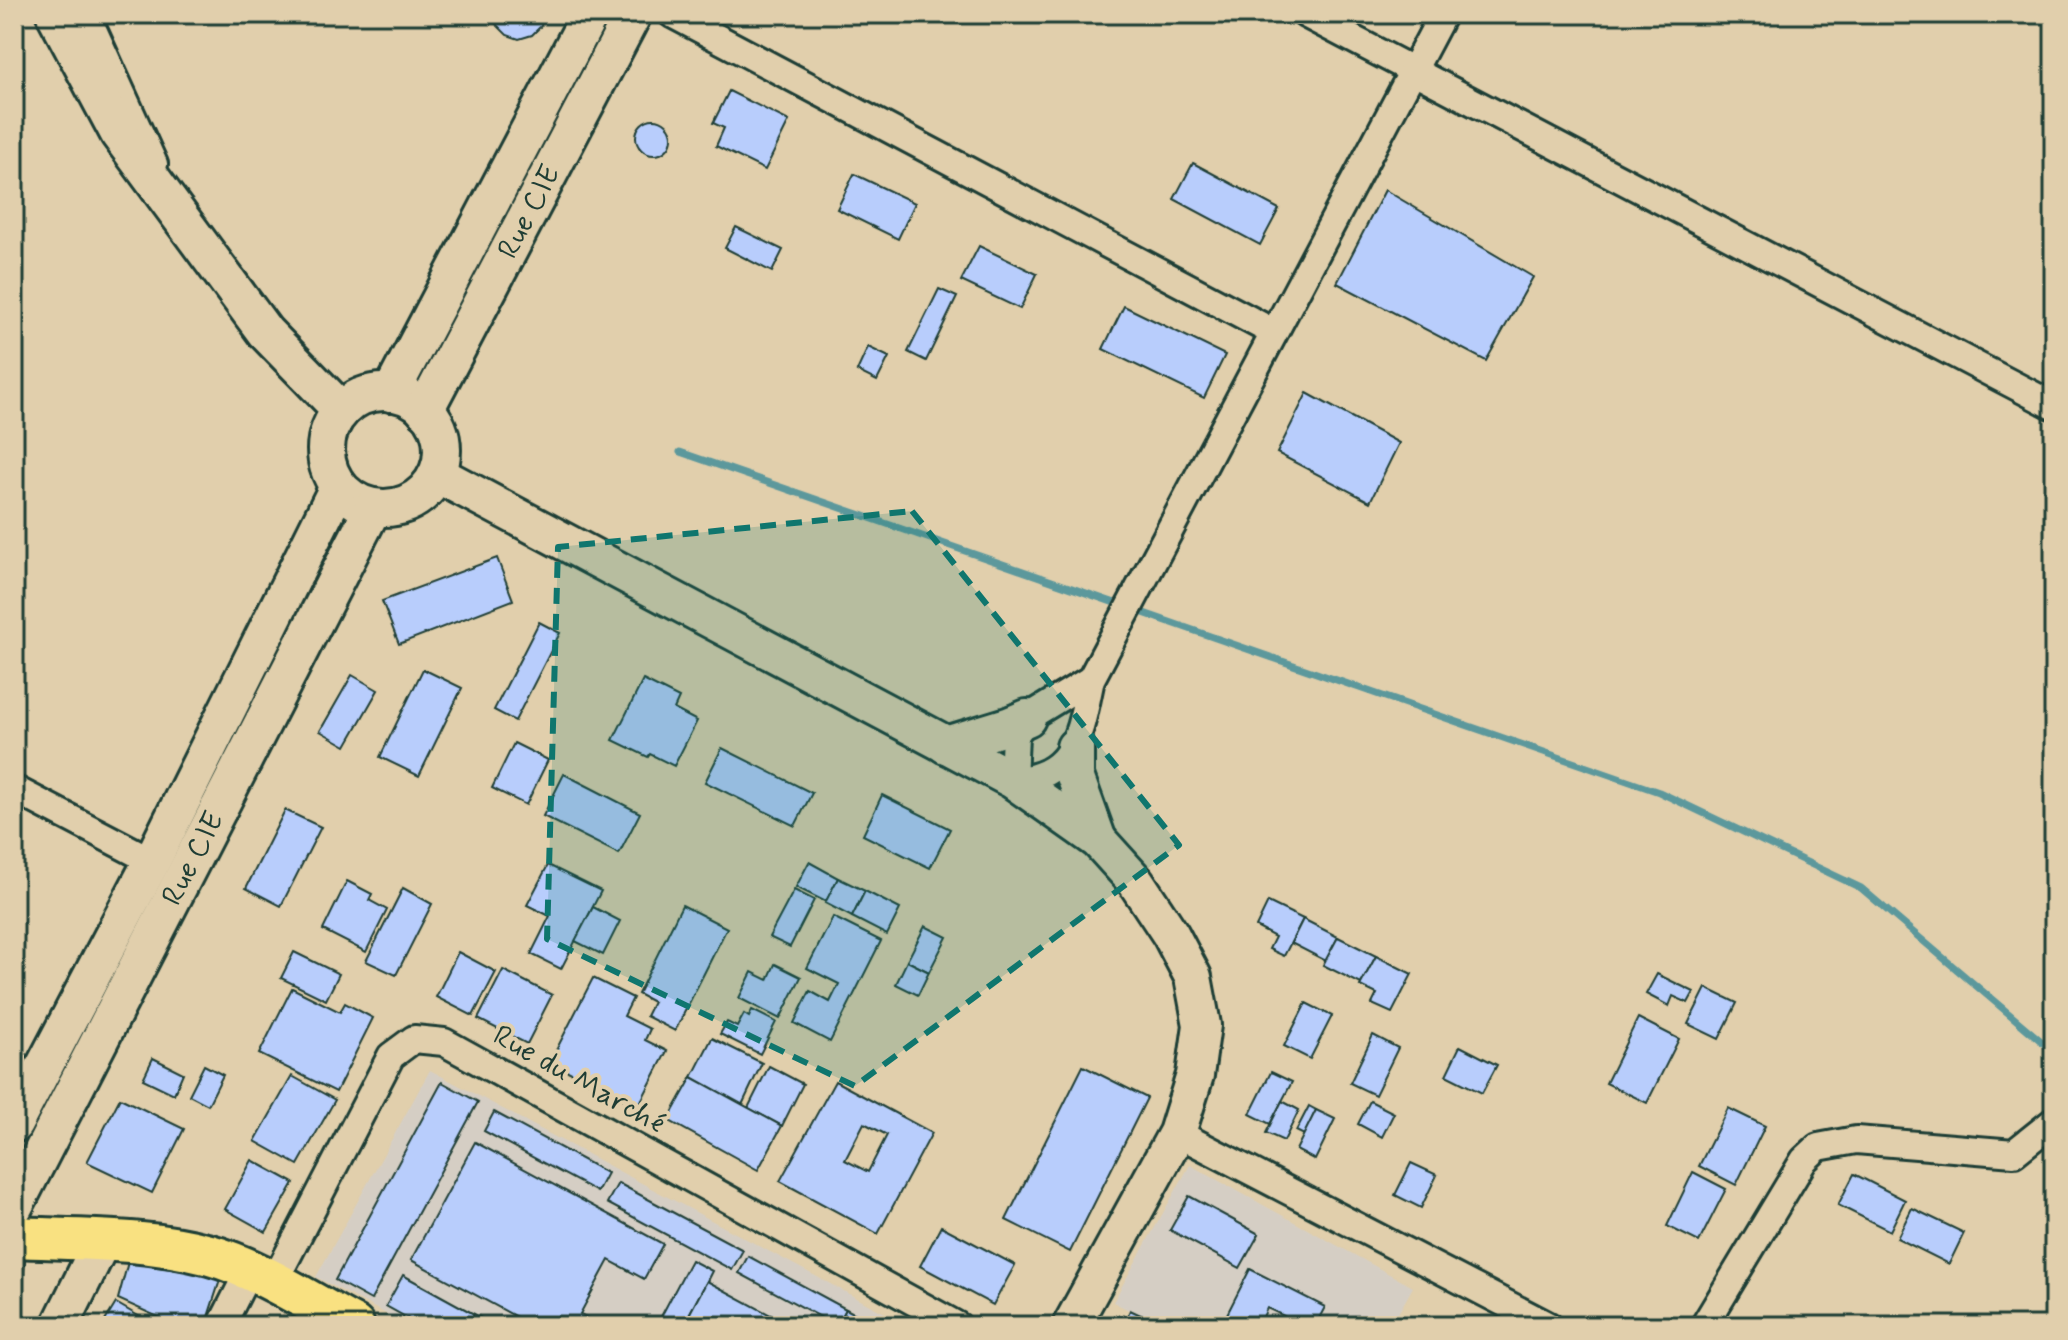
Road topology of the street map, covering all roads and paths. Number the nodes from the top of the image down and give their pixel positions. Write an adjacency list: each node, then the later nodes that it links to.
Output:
1 (55, 14): 9 (street)
2 (86, 14): 9 (street)
3 (590, 14): 11 (street, Rue CIE)
4 (633, 14): 14 (street, Rue CIE)
5 (672, 14): 10 (street)
6 (1305, 14): 8 (street)
7 (1443, 14): 8 (street)
8 (1412, 71): 10 (street); 12 (street)
9 (177, 213): 13 (street)
10 (1273, 332): 18 (street)
11 (391, 393): 13 (street); 14 (street)
12 (2054, 406)
13 (341, 410): 16 (street)
14 (425, 410): 15 (street)
15 (437, 474): 17 (street); 20 (street)
16 (338, 487): 17 (street); 25 (street, Rue CIE)
17 (373, 508): 29 (street, Rue CIE)
18 (1091, 679): 19 (street); 21 (street)
19 (1027, 718): 20 (street); 22 (street)
20 (946, 745): 22 (street)
21 (1075, 747): 22 (street); 24 (street)
22 (1013, 780): 24 (street)
23 (14, 789): 25 (street)
24 (1098, 840): 28 (street)
25 (152, 861): 27 (street, Rue CIE)
26 (2054, 1121): 39 (street)
27 (14, 1124)
28 (1177, 1133): 37 (street); 38 (street)
29 (14, 1207)
30 (14, 1237): 31 (main road)
31 (102, 1241): 32 (main road); 33 (street)
32 (261, 1277): 34 (street, Rue du Marché); 35 (main road); 36 (street, Rue du Marché)
33 (60, 1326)
34 (221, 1326)
35 (354, 1326)
36 (958, 1326)
37 (1071, 1326)
38 (1549, 1326)
39 (1704, 1326)

